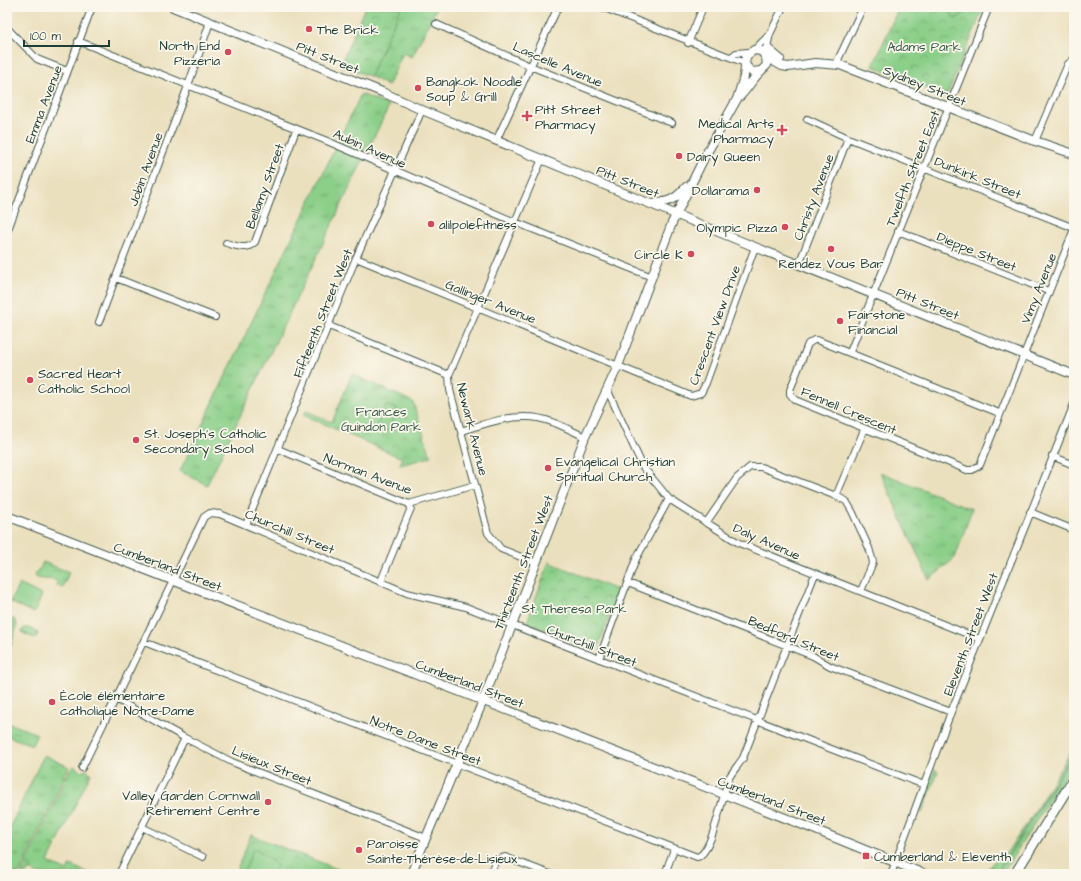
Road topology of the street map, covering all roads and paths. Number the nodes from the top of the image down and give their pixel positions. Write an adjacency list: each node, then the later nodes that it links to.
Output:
1 (92, 7): 13 (street, Emma Avenue)
2 (173, 7): 9 (street, Pitt Street)
3 (558, 7): 21 (street)
4 (602, 7): 14 (street)
5 (703, 7): 14 (street)
6 (783, 7): 12 (street)
7 (863, 7): 20 (street)
8 (989, 7): 26 (street, Twelfth Street East)
9 (210, 22): 24 (street, Jobin Avenue); 27 (street, Pitt Street)
10 (436, 24): 21 (street, Lascelle Avenue)
11 (7, 28): 22 (street)
12 (770, 34): 15 (street); 16 (street)
13 (78, 41): 22 (street, Emma Avenue); 24 (street, Aubin Avenue)
14 (688, 42): 17 (street)
15 (752, 51): 16 (street); 17 (street); 19 (street)
16 (766, 53): 20 (street, Sydney Street); 23 (street)
17 (731, 57): 19 (street)
18 (1074, 59): 33 (street)
19 (745, 64): 23 (street); 25 (street)
20 (836, 64): 26 (street, Sydney Street)
21 (530, 66): 29 (street, Lascelle Avenue); 32 (street)
22 (67, 71): 44 (street, Emma Avenue)
23 (761, 72): 25 (street)
24 (188, 86): 30 (street, Aubin Avenue); 50 (street, Jobin Avenue)
25 (737, 99): 38 (street)
26 (949, 107): 33 (street, Sydney Street); 36 (street, Twelfth Street East)
27 (422, 110): 32 (street, Pitt Street); 37 (street, Fifteenth Street West)
28 (807, 119): 31 (street, Dunkirk Street)
29 (672, 123)
30 (296, 130): 37 (street, Aubin Avenue); 45 (street, Bellamy Street)
31 (848, 138): 36 (street, Dunkirk Street); 48 (street, Christy Avenue)
32 (496, 141): 35 (street, Pitt Street)
33 (1035, 141): 34 (street, Sydney Street)
34 (1074, 154)
35 (542, 159): 39 (street, Pitt Street); 41 (street)
36 (924, 168): 42 (street, Dunkirk Street); 43 (street, Twelfth Street East)
37 (396, 172): 41 (street, Aubin Avenue); 47 (street, Fifteenth Street West)
38 (695, 175): 39 (street); 40 (street, Thirteenth Street West)
39 (652, 204): 40 (street, Pitt Street)
40 (676, 215): 46 (street, Pitt Street); 49 (street, Thirteenth Street West)
41 (515, 222): 49 (street, Aubin Avenue); 53 (street)
42 (1074, 229): 51 (street, Vimy Avenue)
43 (898, 231): 51 (street, Dieppe Street); 52 (street, Twelfth Street East)
44 (7, 232)
45 (226, 243)
46 (755, 247): 48 (street, Pitt Street); 59 (street, Crescent View Drive)
47 (356, 258): 53 (street, Gallinger Avenue); 56 (street, Fifteenth Street West)
48 (799, 264): 52 (street, Pitt Street)
49 (652, 277): 59 (street, Thirteenth Street West)
50 (116, 278): 54 (street); 55 (street, Jobin Avenue)
51 (1048, 291): 58 (street, Vimy Avenue)
52 (872, 294): 57 (street, Twelfth Street East); 58 (street, Pitt Street)
53 (477, 307): 59 (street, Gallinger Avenue); 60 (street)
54 (214, 317)
55 (99, 322)
56 (329, 326): 60 (street, Newark Avenue); 68 (street, Fifteenth Street West)
57 (850, 352): 64 (street, Fennell Crescent); 65 (street, Fennell Crescent)
58 (1024, 355): 61 (street, Pitt Street); 64 (street, Fennell Crescent)
59 (618, 366): 62 (street, Thirteenth Street West)
60 (449, 375): 66 (street, Newark Avenue)
61 (1074, 375)
62 (607, 389): 67 (street, Thirteenth Street West); 73 (street, Daly Avenue)
63 (1074, 404): 69 (street, Eleventh Street West)
64 (999, 413): 65 (street, Fennell Crescent)
65 (864, 430): 72 (street)
66 (461, 431): 67 (street); 71 (street, Newark Avenue)
67 (585, 437): 80 (street, Thirteenth Street West)
68 (278, 449): 74 (street, Norman Avenue); 78 (street, Fifteenth Street West)
69 (1052, 456): 70 (street); 75 (street, Eleventh Street West)
70 (1074, 465)
71 (475, 485): 74 (street, Norman Avenue); 80 (street, Newark Avenue)
72 (836, 496): 77 (street); 85 (street)
73 (668, 499): 77 (street, Daly Avenue); 84 (street)
74 (409, 504): 83 (street)
75 (1030, 512): 79 (street); 87 (street, Eleventh Street West)
76 (7, 516): 82 (street, Cumberland Street)
77 (706, 524): 81 (street, Daly Avenue)
78 (246, 525): 82 (street, Churchill Street); 83 (street, Churchill Street)
79 (1074, 530)
80 (536, 563): 86 (street, Thirteenth Street West)
81 (815, 574): 85 (street, Daly Avenue); 89 (street)
82 (173, 580): 88 (street); 92 (street, Cumberland Street)
83 (381, 581): 86 (street, Churchill Street)
84 (628, 583): 89 (street, Bedford Street); 90 (street)
85 (860, 591): 87 (street, Daly Avenue)
86 (511, 625): 90 (street, Churchill Street); 92 (street, Thirteenth Street West)
87 (980, 639): 93 (street, Eleventh Street West)
88 (144, 642): 91 (street); 96 (street, Notre Dame Street)
89 (787, 646): 93 (street, Bedford Street); 94 (street)
90 (599, 659): 94 (street, Churchill Street)
91 (116, 699): 95 (street, Lisieux Street); 97 (street)
92 (482, 701): 96 (street, Thirteenth Street West); 100 (street, Cumberland Street)
93 (951, 712): 99 (street, Eleventh Street West)
94 (758, 721): 99 (street, Churchill Street); 100 (street)
95 (185, 738): 101 (street); 102 (street, Lisieux Street)
96 (456, 763): 102 (street, Thirteenth Street West); 103 (street, Notre Dame Street)
97 (82, 768)
98 (1073, 781): 106 (main road)
99 (924, 786): 105 (street, Eleventh Street West)
100 (725, 795): 103 (street, Notre Dame Street); 105 (street, Cumberland Street)
101 (142, 827): 104 (street); 107 (street)
102 (426, 838): 108 (street, Thirteenth Street West)
103 (674, 849): 111 (street)
104 (203, 857)
105 (896, 862): 112 (street, Eleventh Street West); 113 (street, Cumberland Street)
106 (1014, 873)
107 (119, 874)
108 (412, 874)
109 (490, 874): 110 (street)
110 (550, 874)
111 (665, 874)
112 (891, 874)
113 (924, 874)

